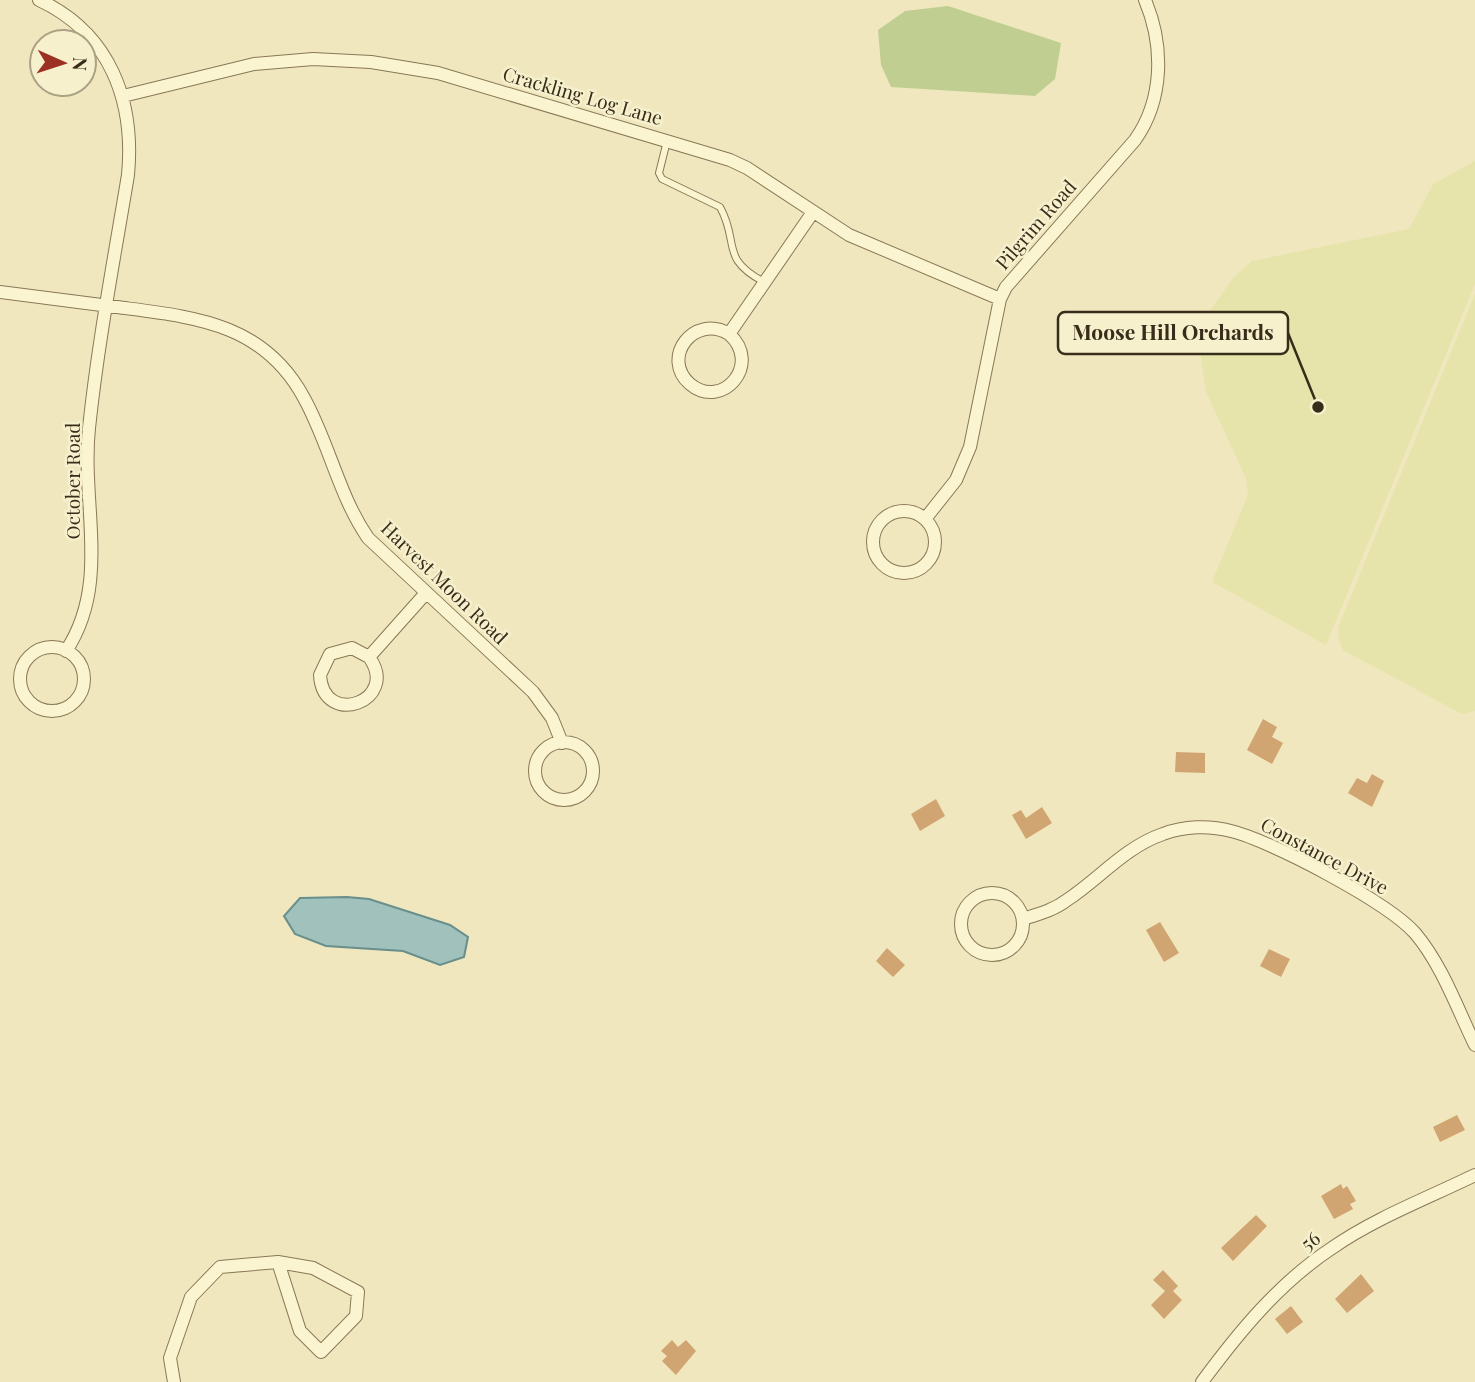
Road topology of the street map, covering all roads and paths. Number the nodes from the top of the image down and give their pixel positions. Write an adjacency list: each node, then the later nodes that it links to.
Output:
1 (39, 0): 3 (street, October Road)
2 (1145, 0): 8 (street, Pilgrim Road)
3 (123, 96): 4 (street, Crackling Log Lane); 9 (street, October Road)
4 (667, 139): 5 (street, Crackling Log Lane); 6 (lane)
5 (813, 212): 6 (street); 8 (street, Crackling Log Lane)
6 (765, 282): 10 (street)
7 (0, 292): 9 (street, Harvest Moon Road)
8 (999, 299): 11 (street, Pilgrim Road)
9 (106, 306): 12 (street, Harvest Moon Road); 13 (street, October Road)
10 (730, 334): 10 (street)
11 (925, 519): 11 (street)
12 (426, 593): 14 (street); 15 (street, Harvest Moon Road)
13 (66, 651): 13 (street)
14 (369, 657): 14 (street)
15 (562, 743): 15 (street)
16 (1024, 919): 16 (street); 17 (street, Constance Drive)
17 (1475, 1045)
18 (1475, 1175): 21 (street, 56)
19 (278, 1262): 19 (street); 20 (street)
20 (174, 1382)
21 (1202, 1382)

